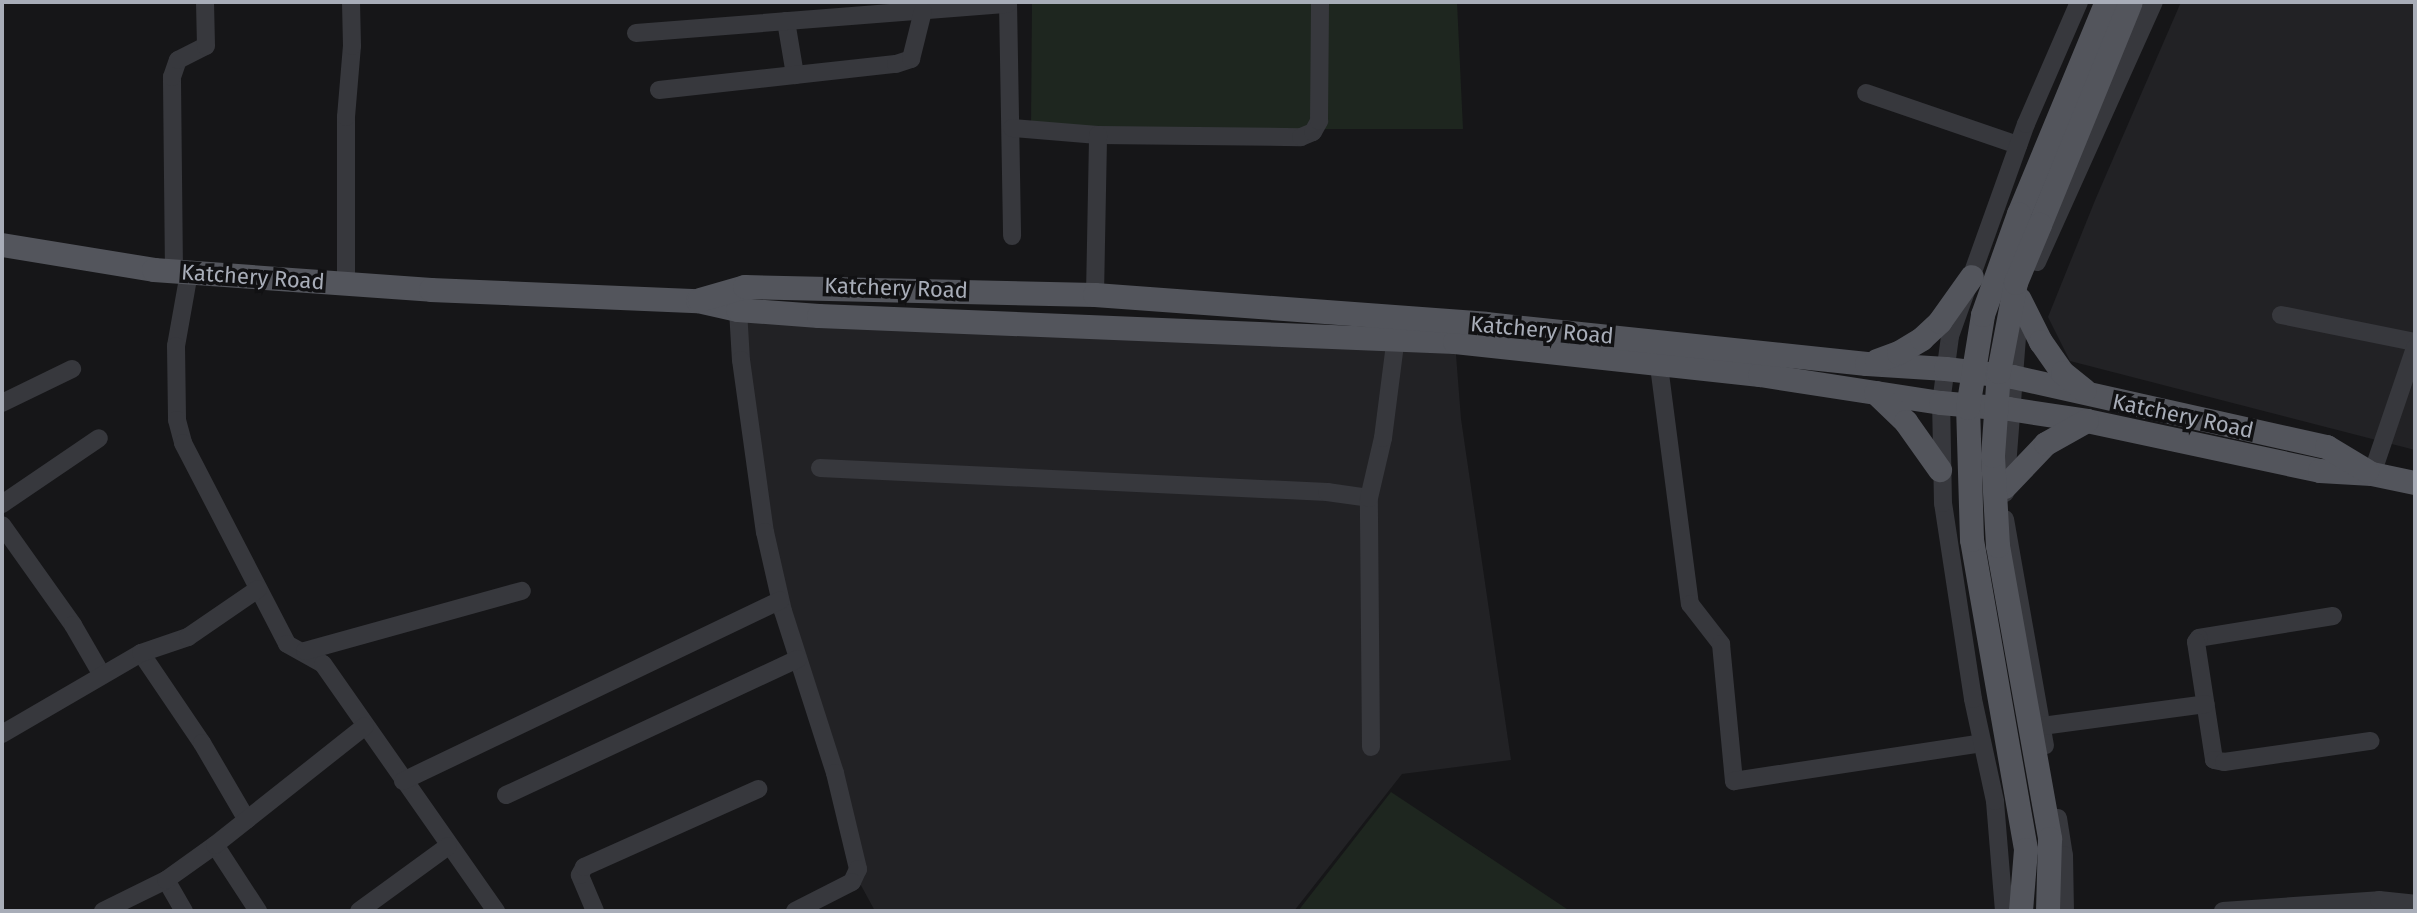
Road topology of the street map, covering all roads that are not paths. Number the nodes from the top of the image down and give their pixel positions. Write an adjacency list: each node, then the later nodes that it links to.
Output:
1 (205, 2): 20 (street)
2 (351, 2): 22 (street)
3 (1320, 2): 16 (street)
4 (2079, 2): 17 (street)
5 (2107, 2): 89 (main road, bridge)
6 (2131, 2): 90 (main road, bridge)
7 (2154, 2): 26 (street)
8 (1008, 3): 9 (street); 15 (street)
9 (923, 11): 10 (street); 12 (street)
10 (786, 21): 11 (street); 12 (street)
11 (636, 33)
12 (795, 75): 13 (street)
13 (659, 90)
14 (1866, 93): 17 (street)
15 (1012, 128): 16 (street); 18 (street)
16 (1098, 135): 25 (street)
17 (2018, 145): 21 (street)
18 (1012, 236)
19 (2, 245): 20 (main road, Katchery Road)
20 (182, 272): 22 (main road, Katchery Road); 57 (street)
21 (1972, 277): 37 (main road); 40 (street)
22 (346, 284): 27 (main road, Katchery Road)
23 (818, 286): 24 (main road, Katchery Road); 27 (main road, Katchery Road); 31 (main road)
24 (1016, 292): 25 (main road, Katchery Road); 32 (main road)
25 (1095, 295): 28 (main road, Katchery Road)
26 (2020, 300): 41 (street); 43 (main road)
27 (698, 301): 29 (main road, Katchery Road)
28 (1192, 304): 33 (main road, Katchery Road); 34 (main road)
29 (738, 310): 31 (main road, Katchery Road); 59 (street)
30 (2281, 315): 36 (street)
31 (819, 316): 32 (main road, Katchery Road)
32 (1015, 323): 34 (main road, Katchery Road)
33 (1397, 328): 34 (main road, Katchery Road); 35 (main road, Katchery Road); 54 (street)
34 (1191, 330)
35 (1486, 335): 37 (main road, Katchery Road); 38 (main road, Katchery Road)
36 (2415, 345): 51 (street)
37 (1867, 364): 40 (main road, Katchery Road)
38 (1659, 366): 42 (main road, Katchery Road); 70 (street)
39 (72, 369): 44 (street)
40 (1946, 369): 41 (main road, Katchery Road); 45 (street)
41 (2013, 377): 43 (main road, Katchery Road); 46 (street)
42 (1876, 393): 45 (main road, Katchery Road); 50 (main road)
43 (2091, 396): 51 (main road, Katchery Road)
44 (2, 403)
45 (1941, 403): 46 (main road, Katchery Road); 50 (street)
46 (2009, 409): 47 (main road, Katchery Road); 53 (street)
47 (2087, 421): 51 (main road, Katchery Road); 53 (main road)
48 (99, 438): 55 (street)
49 (820, 468): 54 (street)
50 (1940, 470): 70 (street)
51 (2372, 474): 52 (main road, Katchery Road)
52 (2415, 483)
53 (2005, 487): 67 (street)
54 (1369, 498): 71 (street)
55 (2, 504)
56 (2, 525): 64 (street)
57 (258, 589): 61 (street); 62 (street)
58 (522, 591): 61 (street)
59 (780, 600): 63 (street); 72 (street)
60 (2333, 616): 65 (street)
61 (305, 651): 66 (street)
62 (141, 653): 64 (street); 75 (street)
63 (798, 659): 74 (street); 87 (street)
64 (102, 675): 68 (street)
65 (2206, 704): 67 (street); 69 (street)
66 (365, 726): 72 (street); 75 (street)
67 (2042, 726): 91 (street)
68 (2, 734)
69 (2370, 741)
70 (1982, 743): 88 (street)
71 (1371, 747)
72 (403, 781): 77 (street)
73 (758, 789): 86 (street)
74 (506, 795)
75 (247, 820): 76 (street)
76 (215, 845): 78 (street); 83 (street)
77 (448, 846): 84 (street); 85 (street)
78 (166, 880): 81 (street); 82 (street)
79 (2415, 904): 80 (street)
80 (2380, 906): 92 (street)
81 (103, 911)
82 (184, 911)
83 (258, 911)
84 (359, 911)
85 (496, 911)
86 (595, 911)
87 (795, 911)
88 (2004, 911)
89 (2021, 911)
90 (2048, 911)
91 (2065, 911)
92 (2223, 911)

